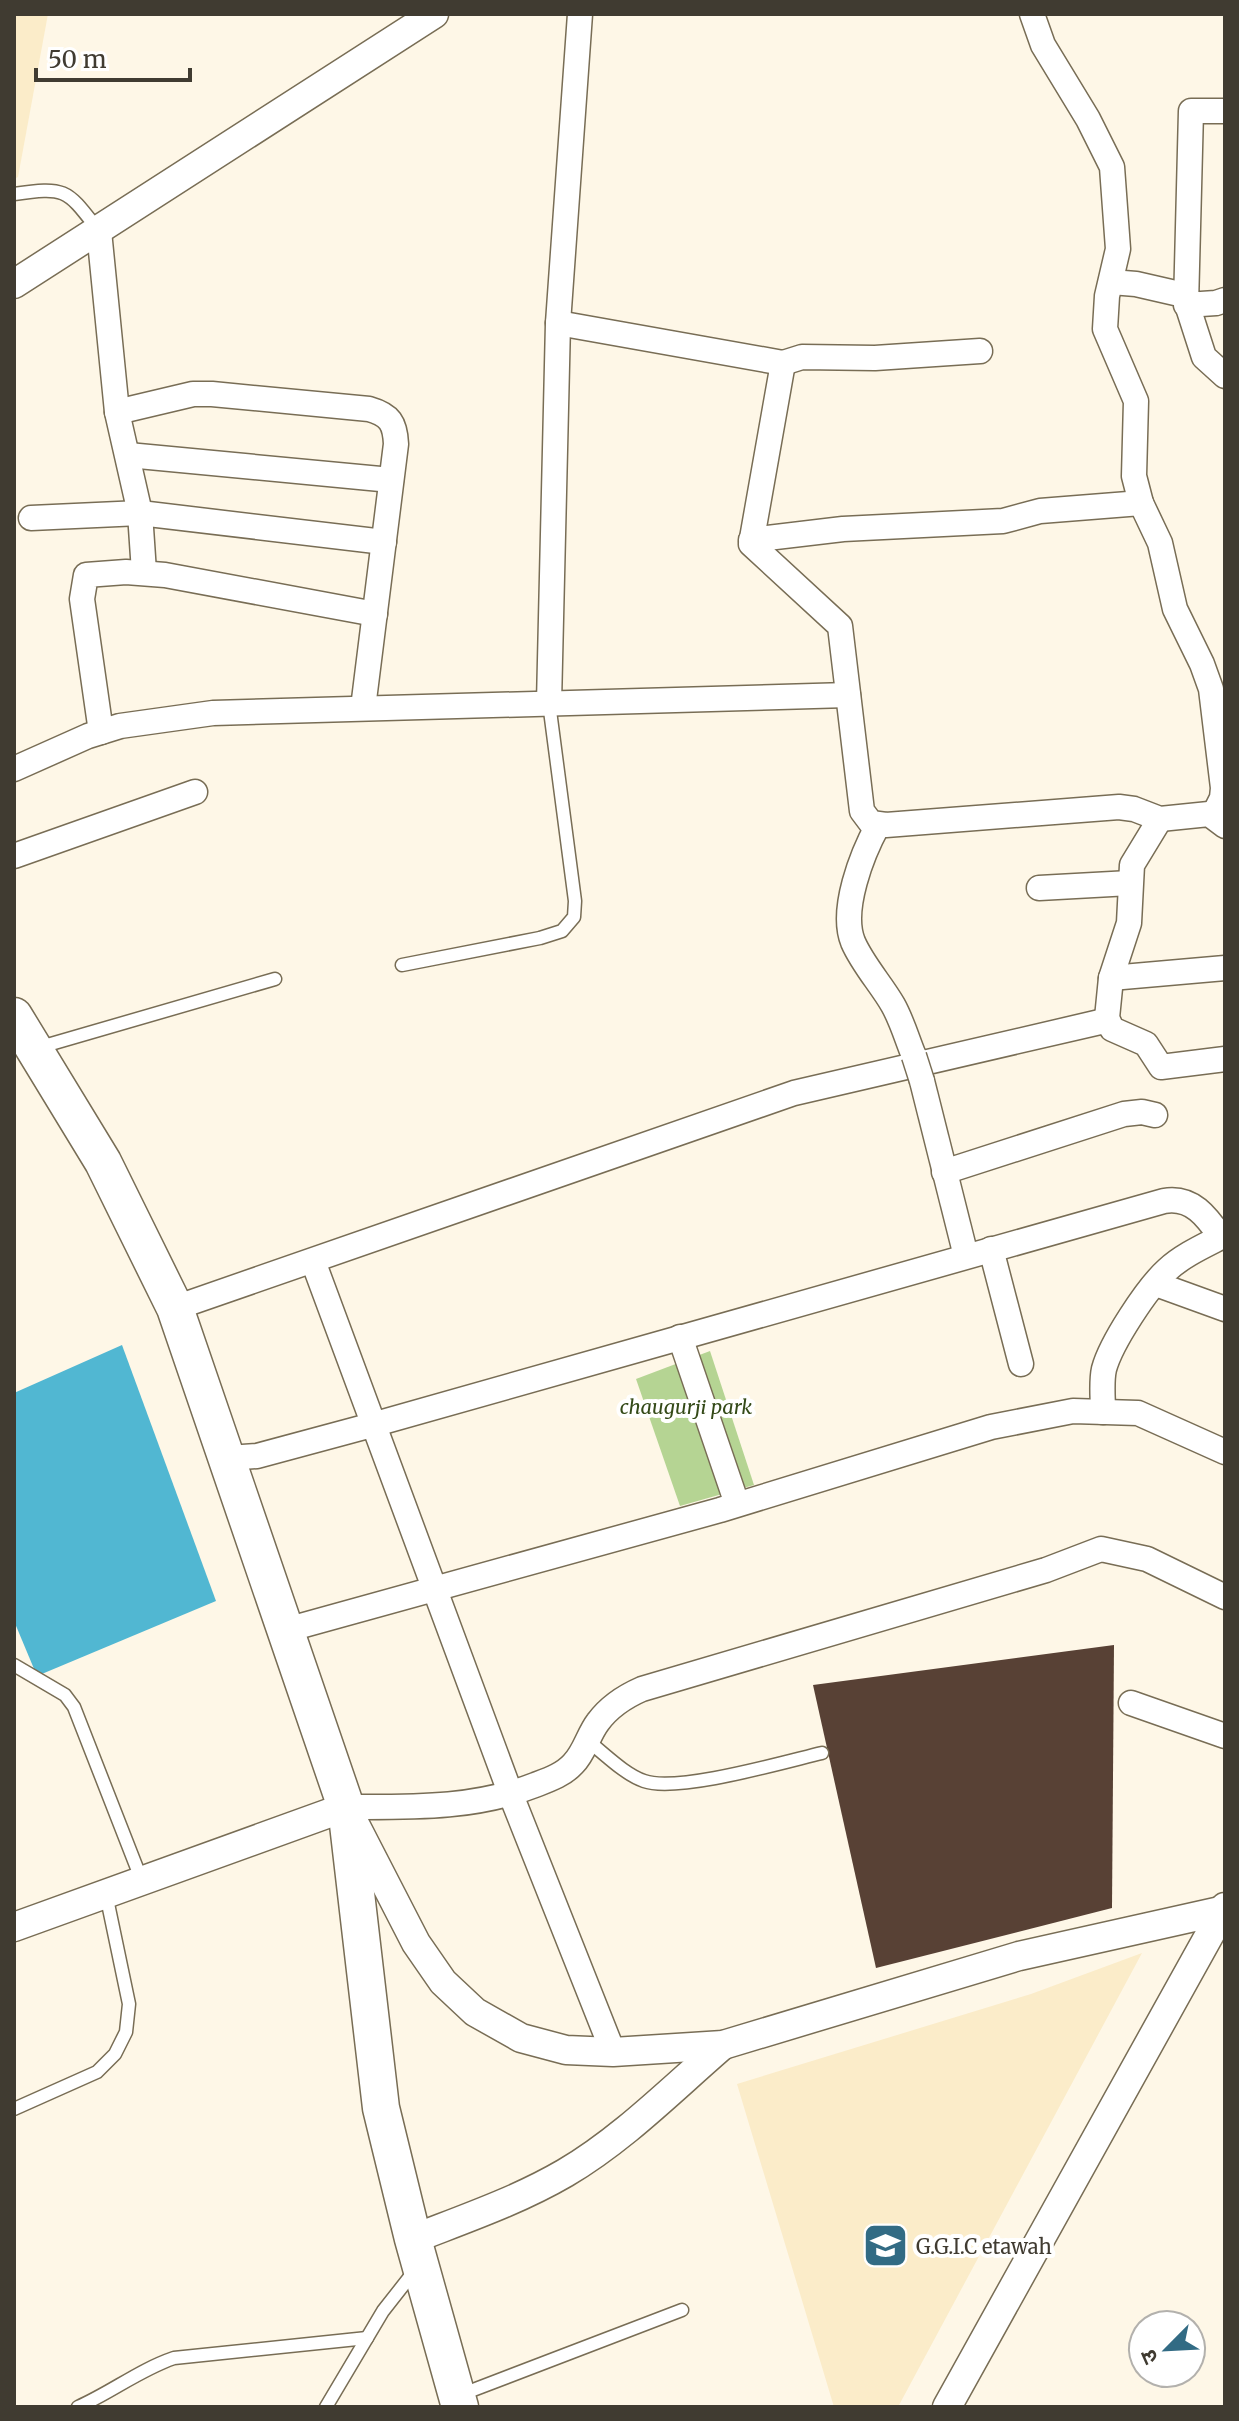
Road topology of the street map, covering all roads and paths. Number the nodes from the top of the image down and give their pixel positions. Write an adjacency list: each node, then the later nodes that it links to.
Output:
1 (434, 14): 6 (street)
2 (580, 14): 11 (street)
3 (1032, 14): 7 (street)
4 (1225, 111): 10 (street)
5 (14, 194): 6 (lane)
6 (99, 231): 8 (street); 15 (street)
7 (1111, 282): 10 (street); 18 (street)
8 (14, 284)
9 (1225, 300): 10 (street)
10 (1186, 305): 14 (street)
11 (558, 323): 13 (street); 26 (street)
12 (980, 351): 13 (street)
13 (783, 363): 21 (street)
14 (1225, 376)
15 (117, 412): 16 (street); 17 (street)
16 (128, 455): 17 (street); 19 (street)
17 (391, 480): 22 (street)
18 (1141, 503): 21 (street); 29 (street)
19 (140, 513): 20 (street); 22 (street); 23 (street)
20 (31, 518)
21 (751, 540): 25 (street)
22 (384, 542): 24 (street)
23 (144, 572): 24 (street); 28 (street)
24 (375, 614): 27 (street)
25 (848, 695): 26 (street); 34 (street)
26 (549, 703): 27 (street); 38 (lane)
27 (363, 708): 28 (street)
28 (101, 732): 30 (street)
29 (1223, 766): 33 (street)
30 (14, 769)
31 (195, 792): 35 (street)
32 (1160, 819): 33 (street); 34 (street); 36 (street)
33 (1219, 820)
34 (878, 825): 47 (street, bridge)
35 (14, 856)
36 (1130, 883): 37 (street); 40 (street)
37 (1039, 888)
38 (402, 965)
39 (1225, 968): 40 (street)
40 (1111, 978): 43 (street)
41 (275, 979): 44 (lane)
42 (14, 1016): 44 (main road)
43 (1107, 1018): 45 (street); 51 (street)
44 (34, 1049): 53 (main road)
45 (1225, 1059)
46 (1155, 1115): 47 (street)
47 (944, 1172): 50 (street)
48 (1223, 1236): 49 (street); 52 (street)
49 (991, 1249): 50 (street); 56 (street)
50 (966, 1256): 55 (street)
51 (313, 1261): 53 (street); 58 (street)
52 (1156, 1284): 54 (street); 57 (street)
53 (175, 1308): 60 (main road)
54 (1225, 1309)
55 (680, 1337): 58 (street); 61 (street)
56 (1021, 1364)
57 (1103, 1412): 59 (street); 61 (street)
58 (372, 1425): 60 (street); 62 (street)
59 (1225, 1452)
60 (228, 1458): 64 (main road)
61 (737, 1504): 62 (street)
62 (436, 1589): 64 (street); 70 (street)
63 (1225, 1597): 68 (street)
64 (286, 1630): 71 (main road)
65 (14, 1665): 72 (lane)
66 (1131, 1703): 67 (street)
67 (1225, 1736)
68 (588, 1741): 69 (lane); 70 (street)
69 (822, 1753)
70 (511, 1795): 71 (street); 77 (street)
71 (346, 1807): 72 (street); 77 (street); 79 (main road)
72 (142, 1881): 73 (street)
73 (106, 1894): 75 (street); 78 (lane)
74 (1225, 1909): 76 (street); 85 (street)
75 (14, 1927)
76 (723, 2045): 77 (street); 79 (street)
77 (613, 2052)
78 (14, 2109)
79 (416, 2252): 81 (lane); 82 (main road)
80 (682, 2310): 82 (lane)
81 (367, 2338): 83 (lane); 84 (lane)
82 (458, 2402)
83 (78, 2407)
84 (326, 2407)
85 (947, 2407)

